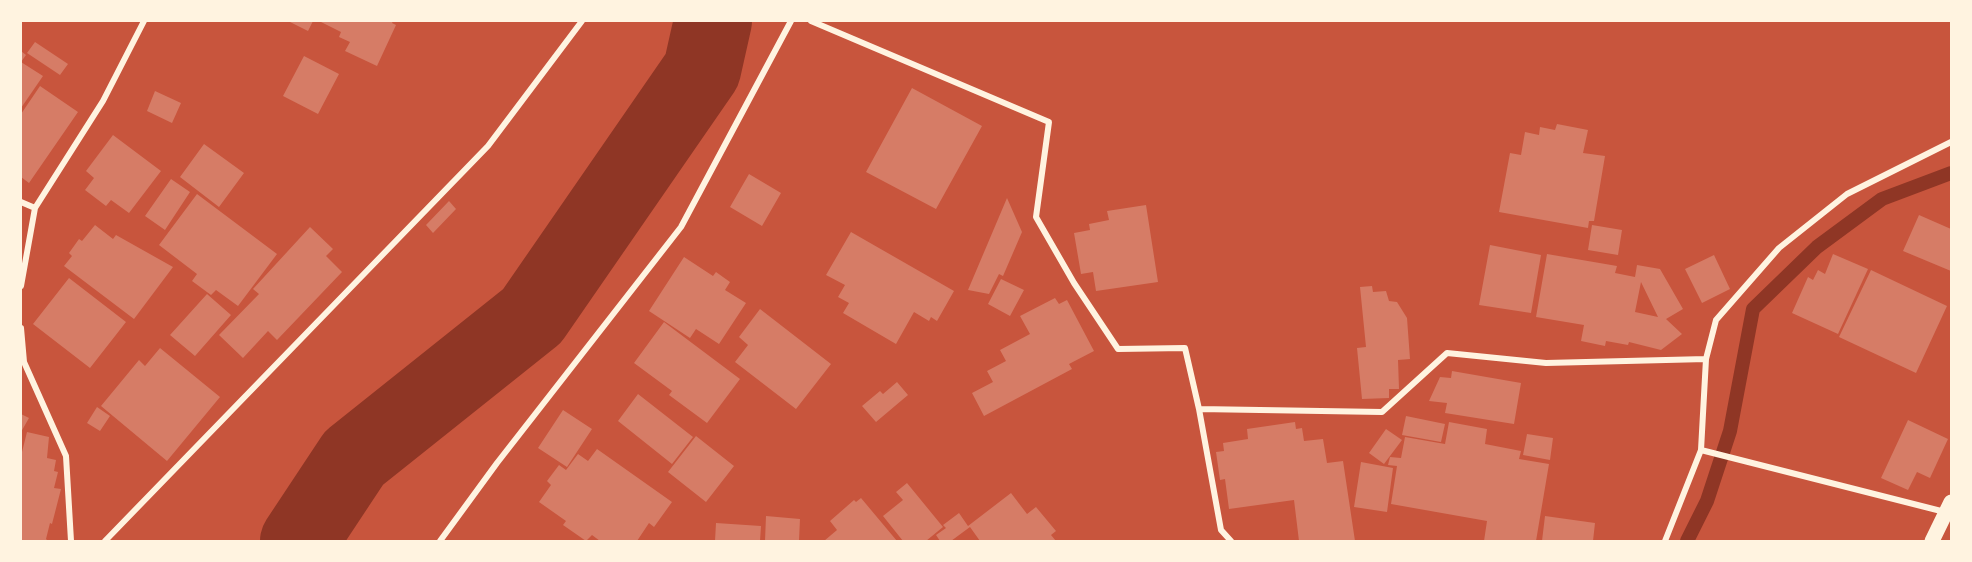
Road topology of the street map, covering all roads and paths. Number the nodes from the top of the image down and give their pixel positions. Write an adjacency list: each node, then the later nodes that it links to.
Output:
1 (144, 21): 7 (street)
2 (582, 21): 15 (street)
3 (791, 21): 16 (street)
4 (811, 21): 11 (street)
5 (1951, 142): 10 (street)
6 (21, 202): 7 (street)
7 (35, 208): 8 (street)
8 (21, 286)
9 (21, 328): 14 (street)
10 (1706, 359): 11 (street); 12 (street)
11 (1199, 409): 17 (street)
12 (1701, 450): 13 (street); 18 (street)
13 (1950, 510): 19 (main road)
14 (71, 541)
15 (105, 541)
16 (440, 541)
17 (1231, 541)
18 (1665, 541)
19 (1932, 541)

